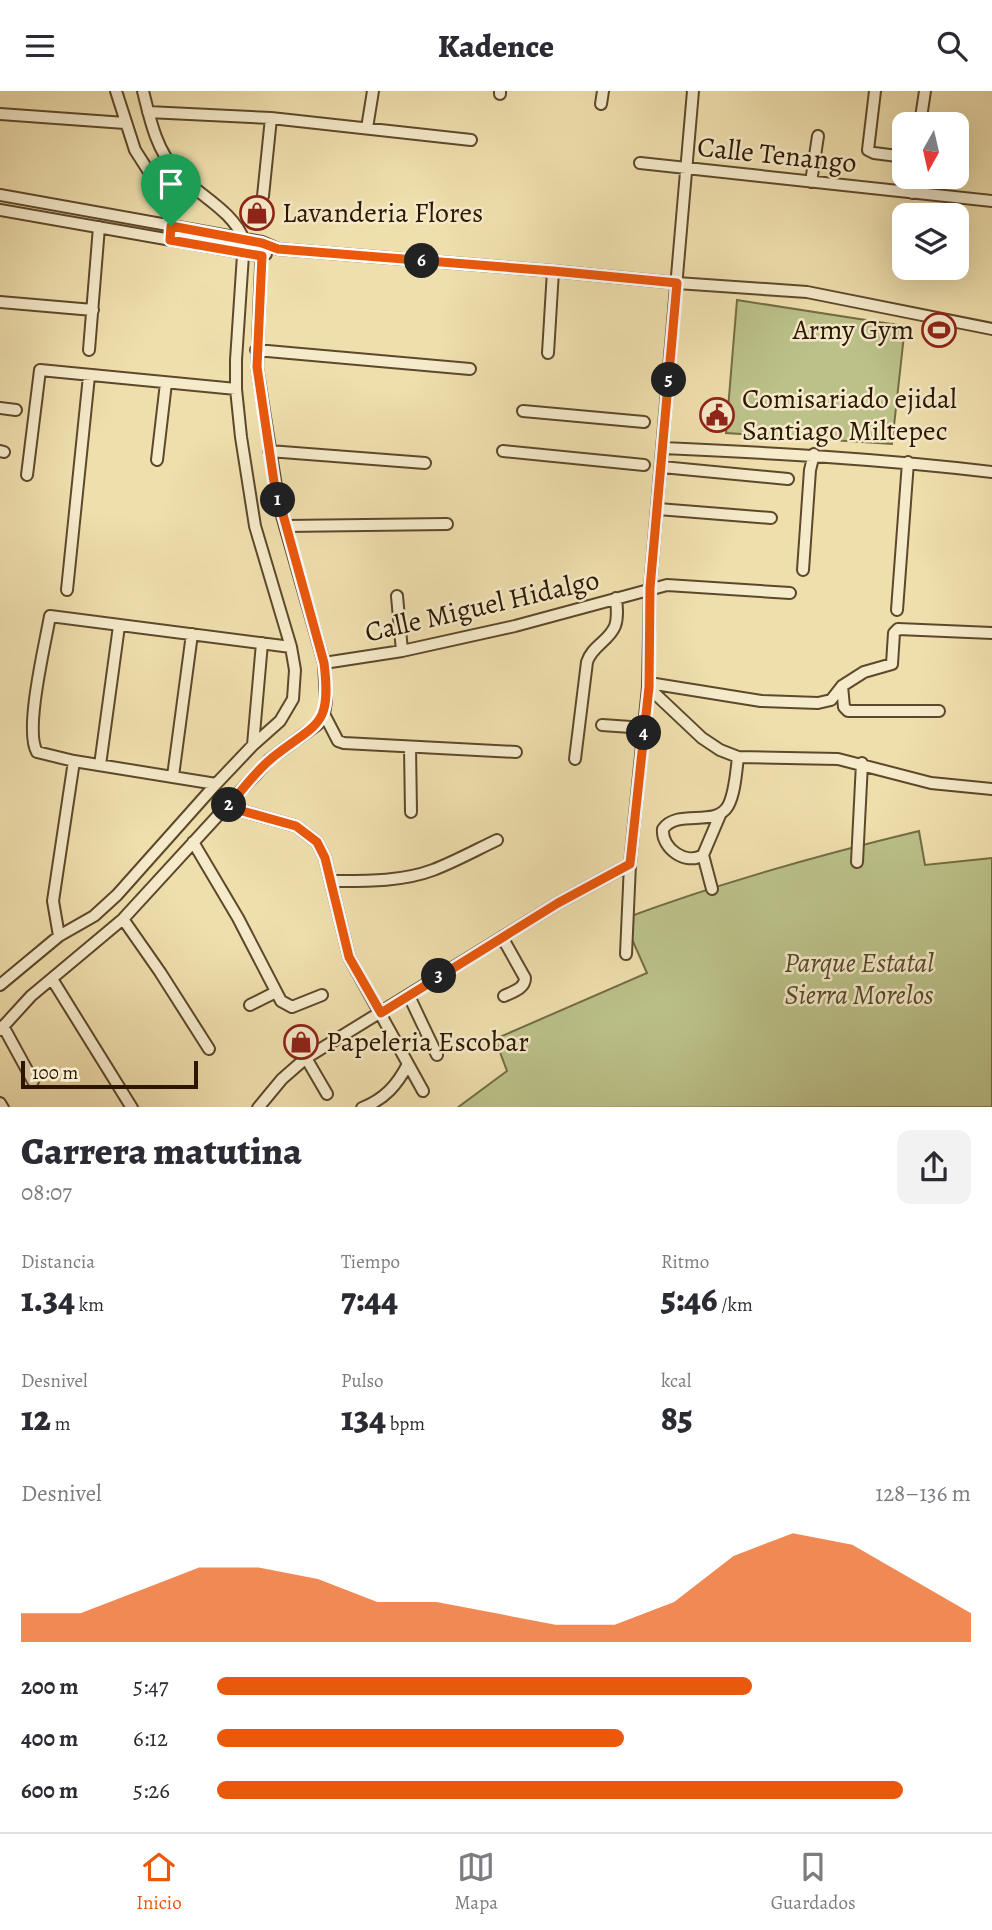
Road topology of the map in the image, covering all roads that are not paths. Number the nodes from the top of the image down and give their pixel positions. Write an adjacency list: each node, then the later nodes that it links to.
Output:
1 (116, 91): 13 (street)
2 (143, 91): 10 (street)
3 (373, 91): 14 (street)
4 (603, 91): 8 (street)
5 (694, 91): 19 (street)
6 (875, 91): 17 (street)
7 (925, 91): 9 (street)
8 (601, 104)
9 (922, 112)
10 (148, 113): 12 (street); 32 (street)
11 (0, 114): 13 (street)
12 (271, 118): 14 (street); 24 (street)
13 (125, 123): 29 (street)
14 (367, 128): 16 (street)
15 (818, 136): 20 (street)
16 (471, 140)
17 (892, 155)
18 (640, 163): 19 (street, Calle Tenango)
19 (687, 167): 20 (street, Calle Tenango); 38 (street)
20 (811, 181): 22 (street, Calle Tenango)
21 (912, 189): 22 (street)
22 (912, 193): 25 (street, Calle Tenango)
23 (0, 195): 26 (street)
24 (263, 195)
25 (992, 201)
26 (54, 205): 28 (street); 29 (street)
27 (0, 210): 28 (street)
28 (52, 218): 30 (street)
29 (171, 226): 31 (street); 32 (street)
30 (99, 227): 31 (street); 40 (street)
31 (170, 240): 35 (street)
32 (244, 240): 33 (street); 35 (street)
33 (262, 243): 34 (street); 36 (street)
34 (278, 249): 36 (street); 37 (street)
35 (243, 253): 36 (street); 48 (street)
36 (262, 256): 42 (street)
37 (553, 271): 38 (street); 44 (street)
38 (677, 283): 41 (street); 53 (street)
39 (0, 302): 40 (street)
40 (93, 310): 43 (street)
41 (992, 329)
42 (256, 349): 45 (street); 54 (street)
43 (89, 350)
44 (548, 353)
45 (470, 369)
46 (89, 376): 47 (street); 63 (street); 71 (street)
47 (166, 383): 48 (street); 57 (street)
48 (236, 389): 80 (street)
49 (0, 408): 50 (street)
50 (16, 410)
51 (523, 411): 52 (street)
52 (643, 422)
53 (663, 448): 56 (street); 61 (street)
54 (269, 451): 59 (street); 68 (street)
55 (503, 451): 60 (street)
56 (814, 454): 58 (street); 69 (street)
57 (157, 460)
58 (908, 462): 62 (street); 75 (street)
59 (425, 463)
60 (644, 465)
61 (662, 467): 64 (street); 65 (street)
62 (992, 472)
63 (27, 475)
64 (788, 479)
65 (658, 509): 66 (street); 70 (street)
66 (771, 517)
67 (447, 524): 68 (street)
68 (285, 526): 82 (street)
69 (803, 570)
70 (650, 588): 72 (street, Calle Miguel Hidalgo); 74 (street, Calle Miguel Hidalgo); 83 (street)
71 (67, 590)
72 (790, 593)
73 (397, 597): 81 (street)
74 (616, 599): 81 (street, Calle Miguel Hidalgo); 93 (street)
75 (897, 610)
76 (120, 626): 78 (street); 94 (street); 96 (street)
77 (992, 633): 84 (street)
78 (192, 634): 79 (street); 97 (street)
79 (262, 643): 80 (street); 89 (street)
80 (291, 647): 89 (street)
81 (402, 651): 82 (street, Calle Miguel Hidalgo)
82 (324, 663): 86 (street)
83 (649, 685): 84 (street); 88 (street); 92 (street)
84 (842, 686): 85 (street)
85 (939, 711)
86 (324, 714): 90 (street); 100 (street)
87 (602, 725): 88 (street)
88 (645, 727): 107 (street)
89 (253, 745): 98 (street)
90 (410, 747): 91 (street); 101 (street)
91 (516, 752)
92 (738, 757): 95 (street); 102 (street)
93 (575, 759)
94 (74, 761): 96 (street); 111 (street)
95 (862, 763): 99 (street); 106 (street)
96 (100, 765): 97 (street)
97 (173, 776): 98 (street)
98 (216, 784): 111 (street)
99 (992, 789)
100 (228, 807): 104 (street); 108 (street)
101 (411, 812)
102 (720, 815): 105 (street); 105 (street)
103 (497, 840): 108 (street)
104 (193, 842): 110 (street); 116 (street)
105 (703, 855): 109 (street)
106 (857, 862)
107 (630, 864): 112 (street); 113 (street)
108 (331, 881): 121 (street)
109 (712, 889)
110 (123, 919): 114 (street); 123 (street)
111 (59, 936): 115 (street)
112 (502, 937): 118 (street); 119 (street)
113 (626, 954)
114 (52, 979): 122 (street); 131 (street)
115 (0, 985)
116 (276, 992): 117 (street); 120 (street)
117 (321, 995)
118 (409, 996): 121 (street); 124 (street)
119 (503, 996)
120 (250, 1005)
121 (381, 1013): 125 (street); 126 (street)
122 (2, 1028): 127 (street)
123 (209, 1049)
124 (437, 1055)
125 (306, 1058): 129 (street); 132 (street)
126 (408, 1064): 128 (street); 130 (street)
127 (33, 1081)
128 (423, 1091)
129 (327, 1094)
130 (375, 1105)
131 (131, 1107)
132 (259, 1107)

